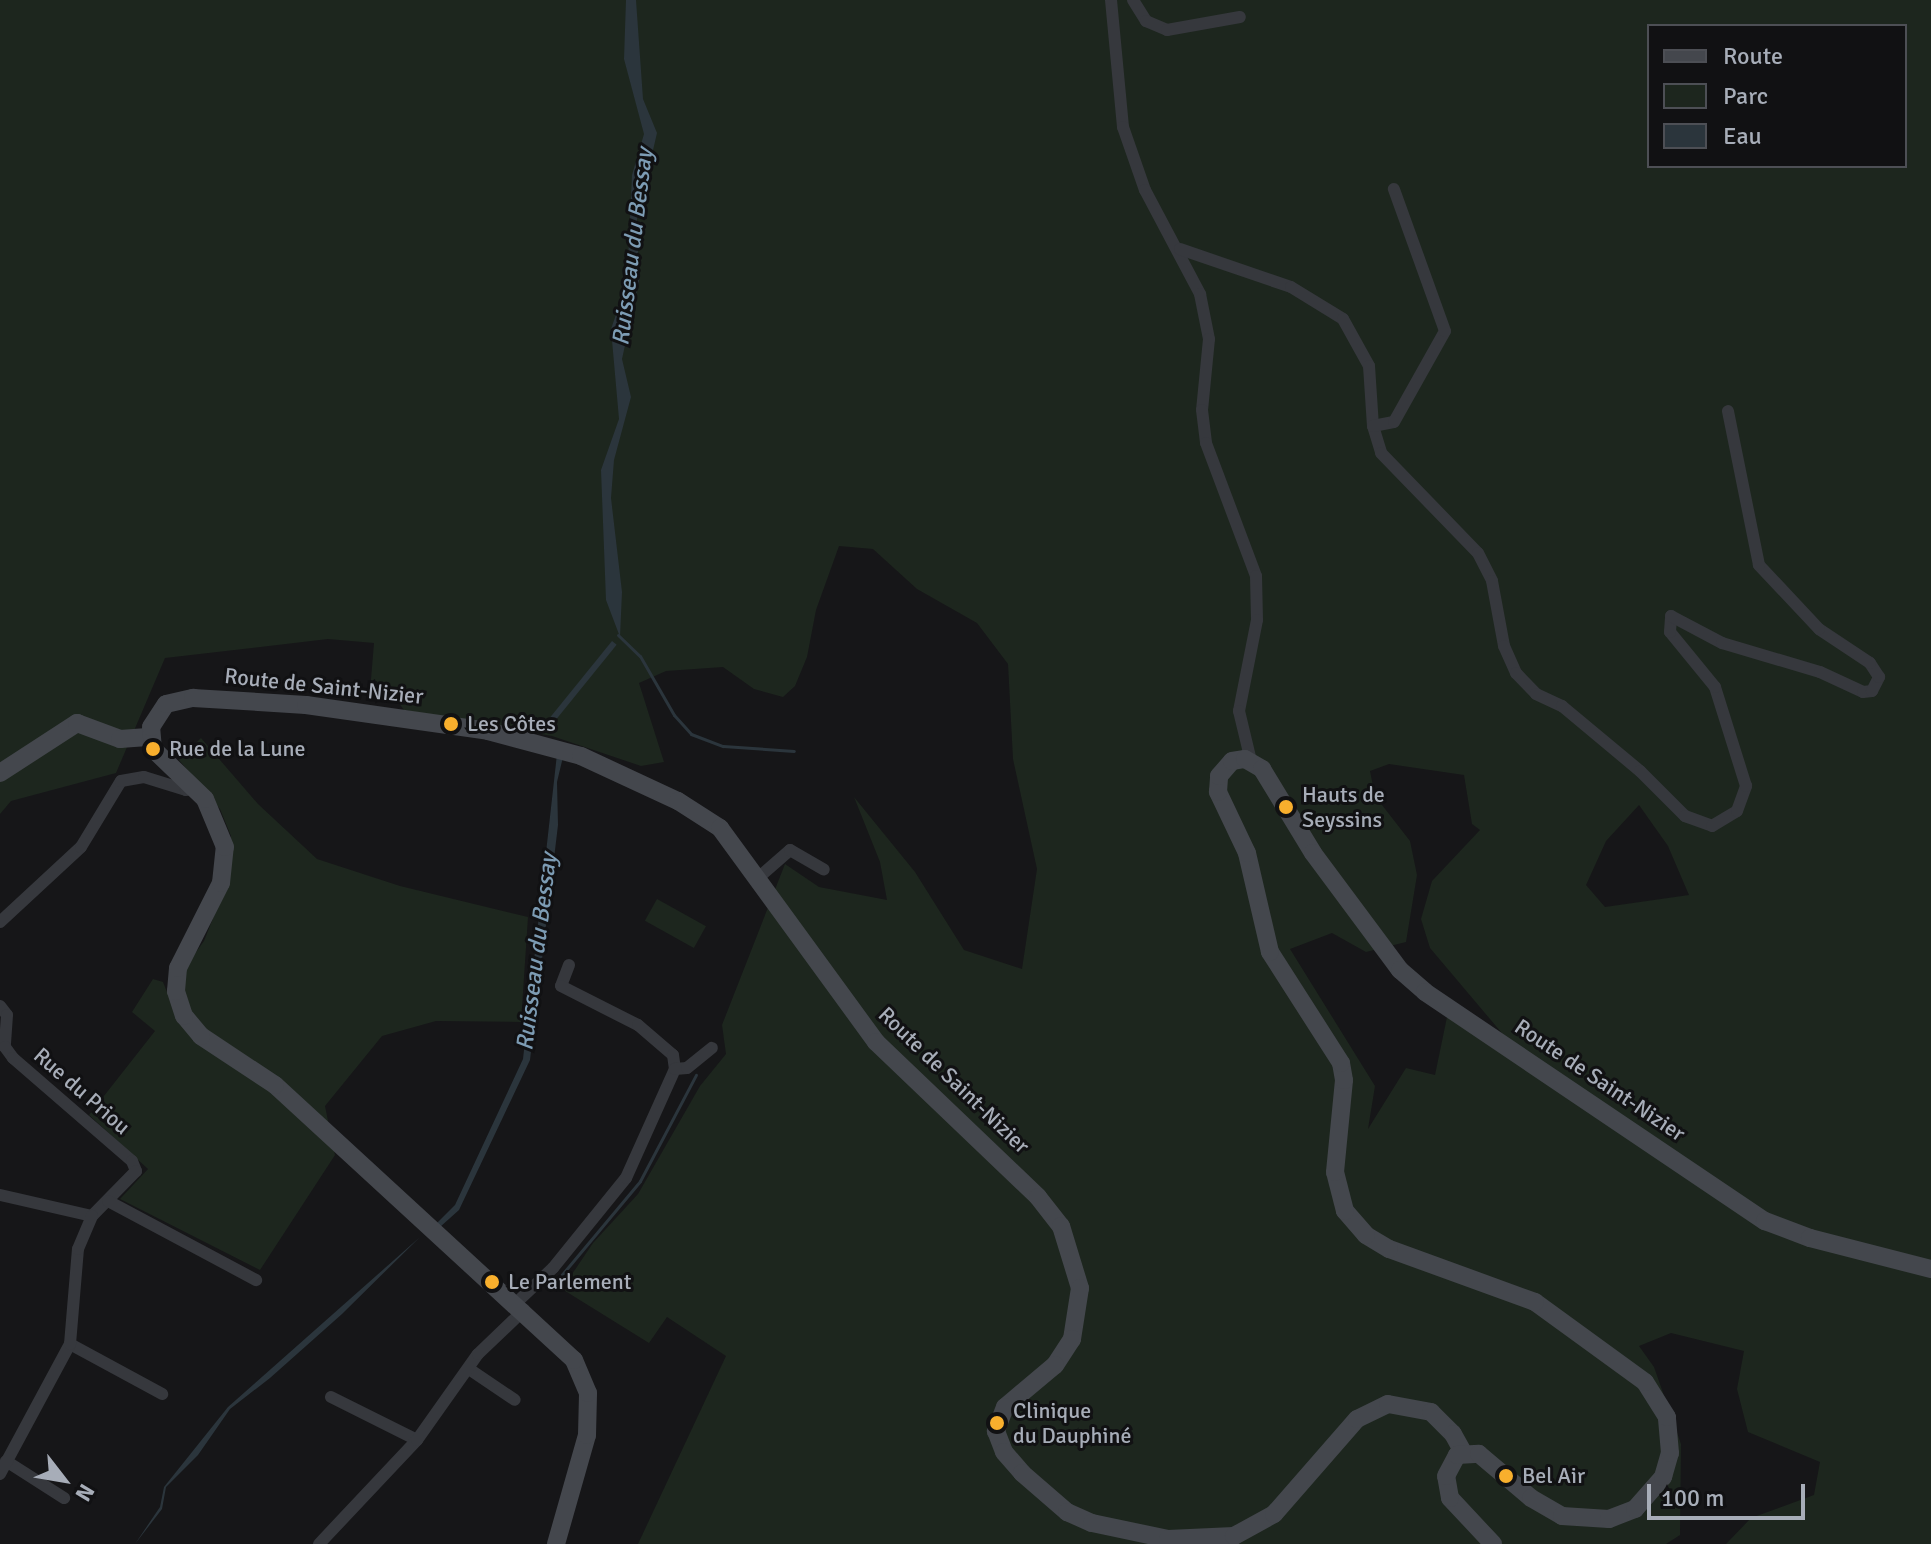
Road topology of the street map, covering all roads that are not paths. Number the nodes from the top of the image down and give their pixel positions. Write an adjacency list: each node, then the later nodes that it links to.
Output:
1 (1111, 0): 5 (street)
2 (1133, 0): 3 (street)
3 (1240, 17)
4 (1394, 189): 7 (street)
5 (1180, 249): 7 (street); 9 (street)
6 (1728, 411): 7 (street)
7 (1373, 426)
8 (151, 737): 10 (main road); 11 (main road); 13 (main road, Route de Saint-Nizier)
9 (1251, 761): 22 (main road, Route de Saint-Nizier); 31 (main road)
10 (0, 773)
11 (194, 787): 14 (street); 24 (main road)
12 (824, 870): 13 (street)
13 (757, 879): 31 (main road, Route de Saint-Nizier)
14 (0, 922)
15 (569, 965): 18 (street)
16 (0, 1006): 20 (street, Rue du Priou)
17 (712, 1048): 18 (street)
18 (675, 1069): 24 (street)
19 (0, 1195): 21 (street)
20 (108, 1201): 21 (street); 23 (street)
21 (92, 1216): 25 (street)
22 (1931, 1269)
23 (256, 1280)
24 (520, 1307): 26 (street); 36 (main road)
25 (70, 1344): 27 (street); 32 (street)
26 (469, 1369): 29 (street); 30 (street)
27 (162, 1394)
28 (331, 1397): 30 (street)
29 (515, 1400)
30 (417, 1440): 35 (street)
31 (1463, 1452): 37 (main road)
32 (6, 1461): 33 (street); 34 (street)
33 (0, 1474)
34 (64, 1498)
35 (319, 1544)
36 (556, 1544)
37 (1493, 1544)

